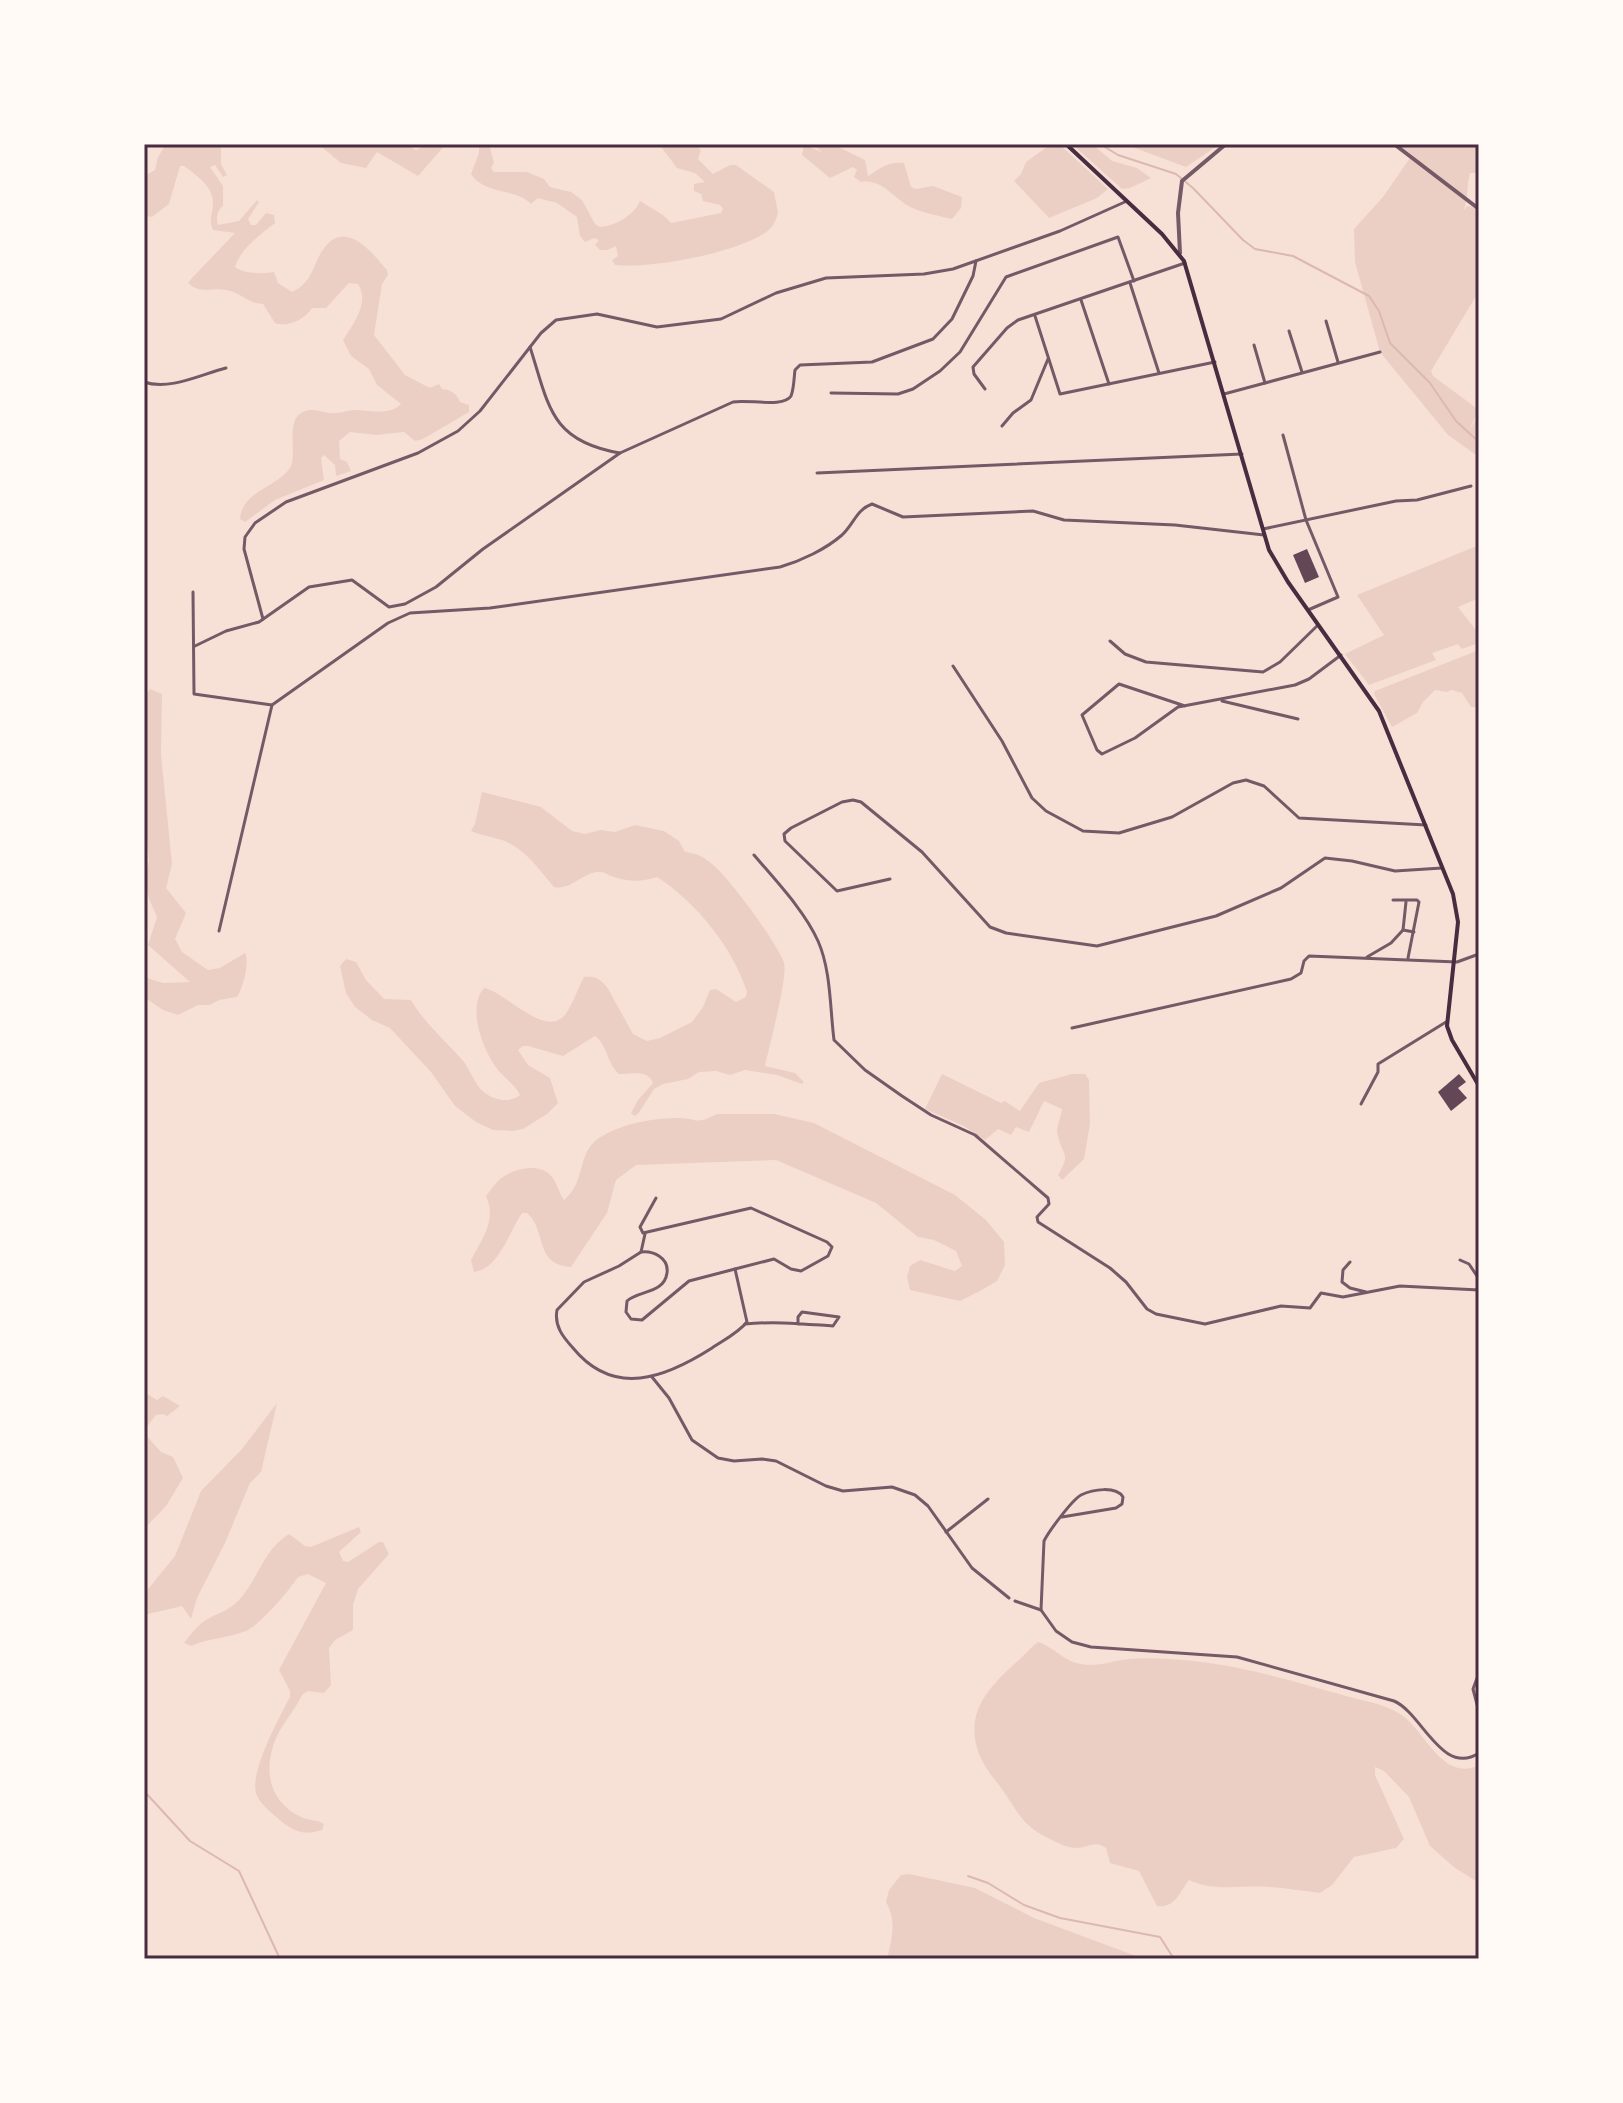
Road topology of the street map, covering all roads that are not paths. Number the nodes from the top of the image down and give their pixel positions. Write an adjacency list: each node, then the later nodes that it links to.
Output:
1 (1066, 144): 4 (main road)
2 (1226, 144): 6 (street)
3 (1394, 144): 5 (street)
4 (1127, 201): 6 (main road); 7 (street)
5 (1479, 209)
6 (1180, 253): 8 (main road)
7 (976, 261): 15 (street); 31 (street)
8 (1185, 263): 9 (street); 18 (main road)
9 (1132, 282): 10 (street); 22 (street); 27 (street)
10 (1081, 300): 11 (street); 25 (street)
11 (1035, 316): 17 (street); 26 (street)
12 (1326, 321): 19 (street)
13 (1289, 331): 21 (street)
14 (1254, 345): 24 (street)
15 (530, 347): 31 (street); 41 (street)
16 (1380, 352): 19 (street)
17 (1048, 359): 25 (street); 29 (street)
18 (1215, 362): 22 (street); 28 (main road)
19 (1338, 362): 21 (street)
20 (226, 368): 23 (street)
21 (1302, 372): 24 (street)
22 (1159, 373): 25 (street)
23 (144, 382)
24 (1265, 383): 28 (street)
25 (1109, 384)
26 (985, 389)
27 (831, 393)
28 (1224, 394): 32 (main road)
29 (1002, 426)
30 (1283, 435): 35 (street)
31 (620, 453): 38 (street)
32 (1242, 454): 33 (street); 36 (main road)
33 (817, 473)
34 (1471, 486): 35 (street)
35 (1306, 520): 36 (street); 39 (street)
36 (1263, 532): 39 (main road); 40 (street)
37 (193, 592): 44 (street)
38 (403, 605): 40 (street); 41 (street)
39 (1308, 610): 42 (main road)
40 (405, 614): 48 (street)
41 (263, 619): 44 (street)
42 (1318, 625): 43 (street); 45 (main road)
43 (1110, 641)
44 (195, 646): 48 (street)
45 (1341, 655): 47 (street); 51 (main road)
46 (953, 666): 51 (street)
47 (1218, 700): 49 (street); 50 (street)
48 (272, 705): 58 (street)
49 (1185, 706): 49 (street)
50 (1298, 719)
51 (1426, 825): 53 (main road)
52 (754, 855): 76 (street)
53 (1442, 868): 54 (street); 63 (main road)
54 (890, 879)
55 (1393, 900): 56 (street)
56 (1407, 900): 57 (street); 59 (street)
57 (1403, 930): 59 (street); 61 (street)
58 (219, 931)
59 (1414, 932): 62 (street)
60 (1479, 954): 63 (street)
61 (1367, 957): 62 (street); 65 (street)
62 (1408, 958): 63 (street)
63 (1453, 961): 64 (main road)
64 (1446, 1022): 66 (main road); 67 (street)
65 (1072, 1028)
66 (1479, 1086)
67 (1361, 1104)
68 (656, 1198): 69 (street)
69 (645, 1234): 70 (street); 73 (street)
70 (641, 1252): 73 (street); 79 (street)
71 (1460, 1260): 74 (street)
72 (1350, 1262): 76 (street)
73 (735, 1269): 77 (street)
74 (1479, 1279)
75 (1479, 1290): 76 (street)
76 (1370, 1293)
77 (745, 1324): 78 (street); 79 (street)
78 (798, 1324): 78 (street)
79 (652, 1377): 82 (street)
80 (988, 1499): 82 (street)
81 (1062, 1517): 81 (street); 85 (street)
82 (946, 1532): 83 (street)
83 (1009, 1598)
84 (1015, 1601): 85 (street)
85 (1041, 1610): 88 (street)
86 (1479, 1673): 87 (street)
87 (1479, 1712)
88 (1479, 1753)

